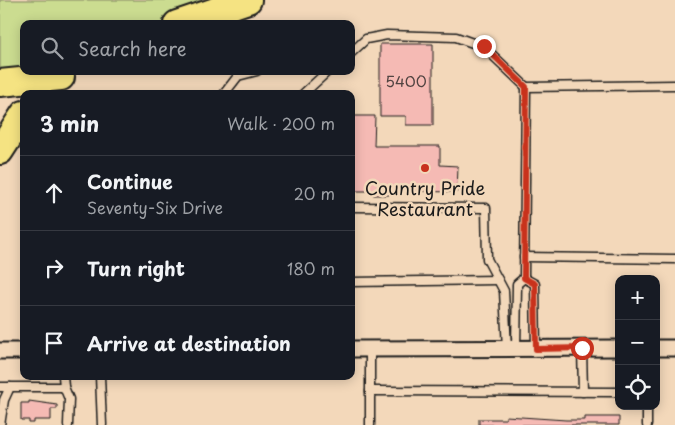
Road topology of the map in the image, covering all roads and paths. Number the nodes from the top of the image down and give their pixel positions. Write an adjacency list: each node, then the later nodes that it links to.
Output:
1 (248, 0): 2 (highway)
2 (189, 20)
3 (355, 49): 9 (lane)
4 (242, 75): 10 (lane)
5 (324, 75): 11 (lane)
6 (58, 81): 7 (highway)
7 (0, 83)
8 (675, 85): 9 (lane)
9 (526, 87): 15 (lane)
10 (227, 90)
11 (307, 90)
12 (20, 120): 13 (highway)
13 (0, 151)
14 (355, 207): 18 (lane)
15 (524, 257): 16 (lane); 17 (lane)
16 (675, 259)
17 (524, 278): 26 (lane); 27 (lane)
18 (498, 280): 19 (lane); 26 (lane)
19 (355, 282)
20 (582, 348): 21 (street); 27 (street); 36 (lane)
21 (615, 348)
22 (660, 348): 23 (street)
23 (675, 348)
24 (355, 349): 25 (street)
25 (370, 349): 26 (street); 35 (lane)
26 (512, 349): 27 (street)
27 (536, 349)
28 (0, 351): 29 (street)
29 (20, 351)
30 (63, 380): 34 (lane)
31 (100, 380): 41 (lane)
32 (0, 387): 33 (lane)
33 (10, 387): 34 (lane); 39 (lane)
34 (64, 387): 40 (lane)
35 (370, 391): 36 (lane); 42 (lane)
36 (583, 392): 37 (lane)
37 (615, 392)
38 (647, 410): 43 (lane)
39 (0, 425)
40 (68, 425)
41 (102, 425)
42 (370, 425)
43 (647, 425)

